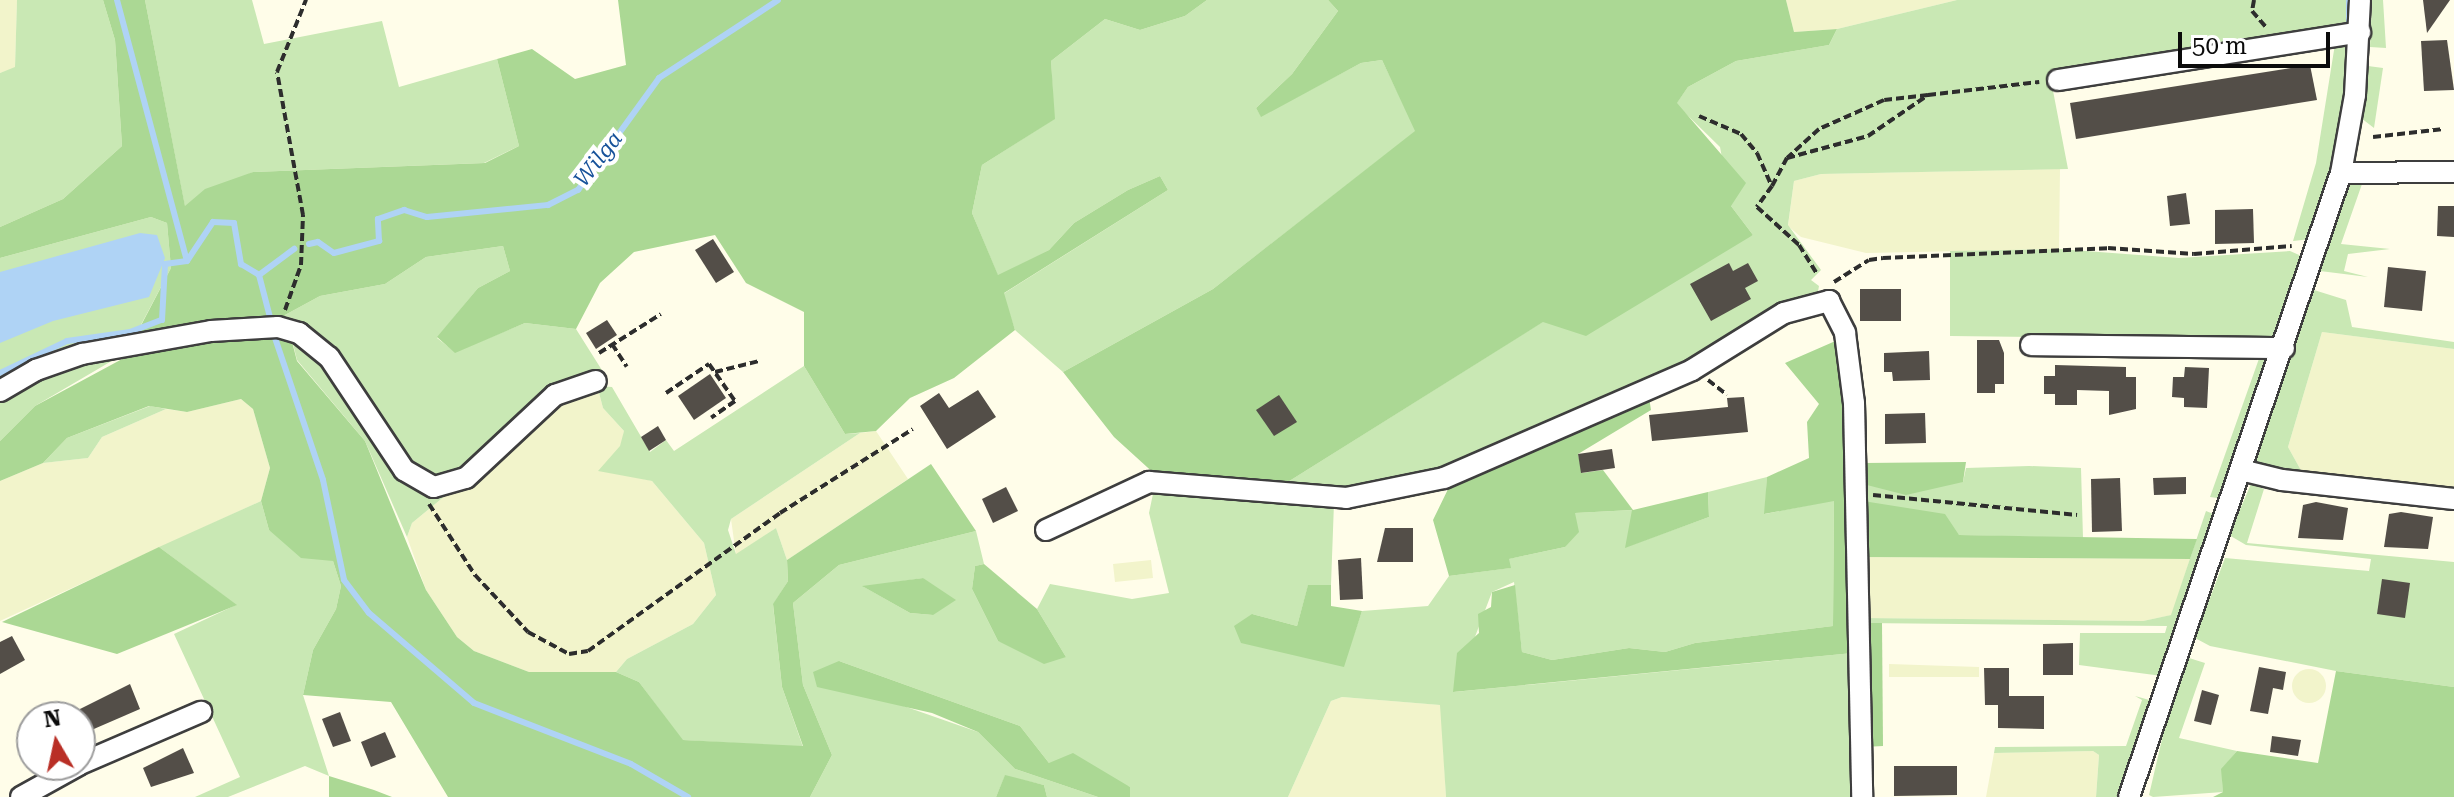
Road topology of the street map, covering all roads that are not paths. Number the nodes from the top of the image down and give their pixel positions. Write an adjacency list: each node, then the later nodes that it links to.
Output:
1 (2360, 0): 2 (street)
2 (2360, 32): 3 (street); 5 (street)
3 (2058, 80)
4 (2454, 172): 5 (street)
5 (2341, 173): 7 (street)
6 (2031, 345): 7 (street)
7 (2284, 348): 10 (street)
8 (596, 381): 9 (street)
9 (0, 391)
10 (2241, 470): 11 (street); 18 (street)
11 (2454, 499)
12 (1046, 530): 17 (street)
13 (201, 712): 14 (street)
14 (96, 758)
15 (50, 781): 16 (street)
16 (21, 797)
17 (1862, 797)
18 (2129, 797)

